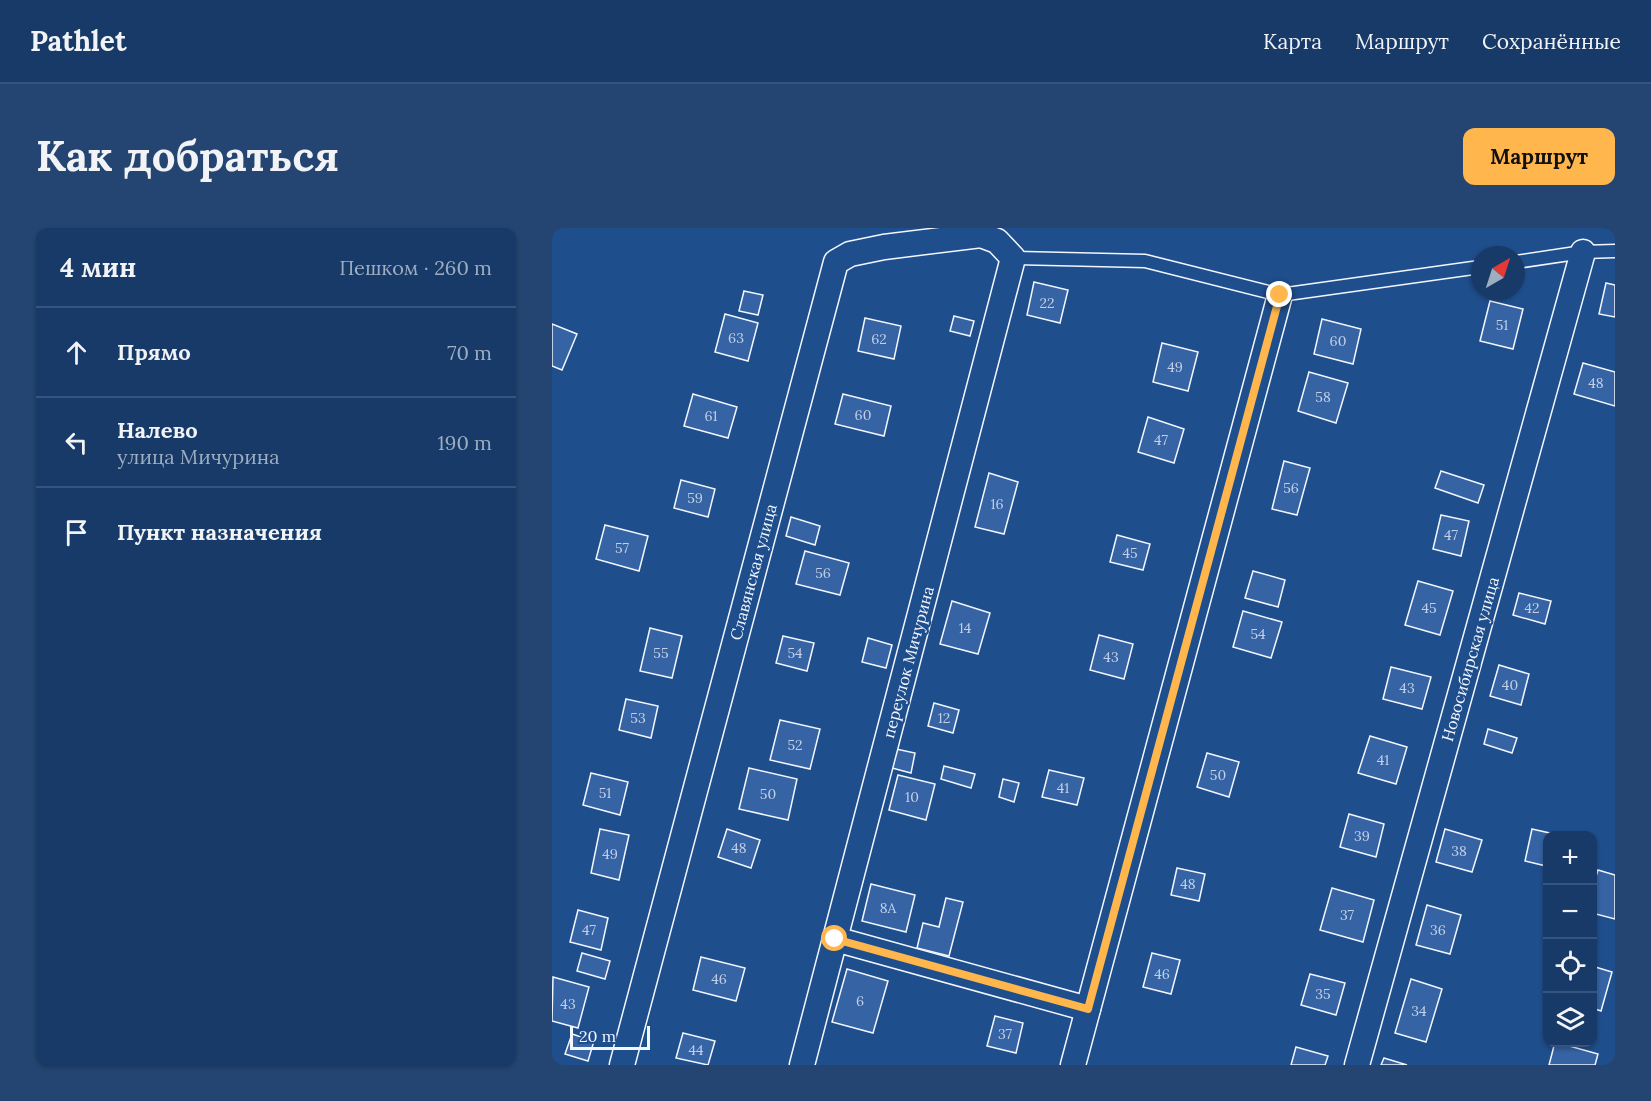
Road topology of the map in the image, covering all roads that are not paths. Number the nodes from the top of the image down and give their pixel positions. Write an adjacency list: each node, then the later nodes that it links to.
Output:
1 (1615, 251): 2 (lane)
2 (1583, 252): 4 (lane); 12 (street, Новосибирская улица)
3 (1013, 258): 6 (lane); 7 (street, переулок Мичурина); 9 (street, Славянская улица)
4 (1525, 261)
5 (1471, 268): 6 (lane)
6 (1280, 295): 8 (street)
7 (835, 939): 8 (street); 10 (street, переулок Мичурина)
8 (1088, 1009): 11 (street)
9 (622, 1065)
10 (802, 1065)
11 (1073, 1065)
12 (1357, 1065)

